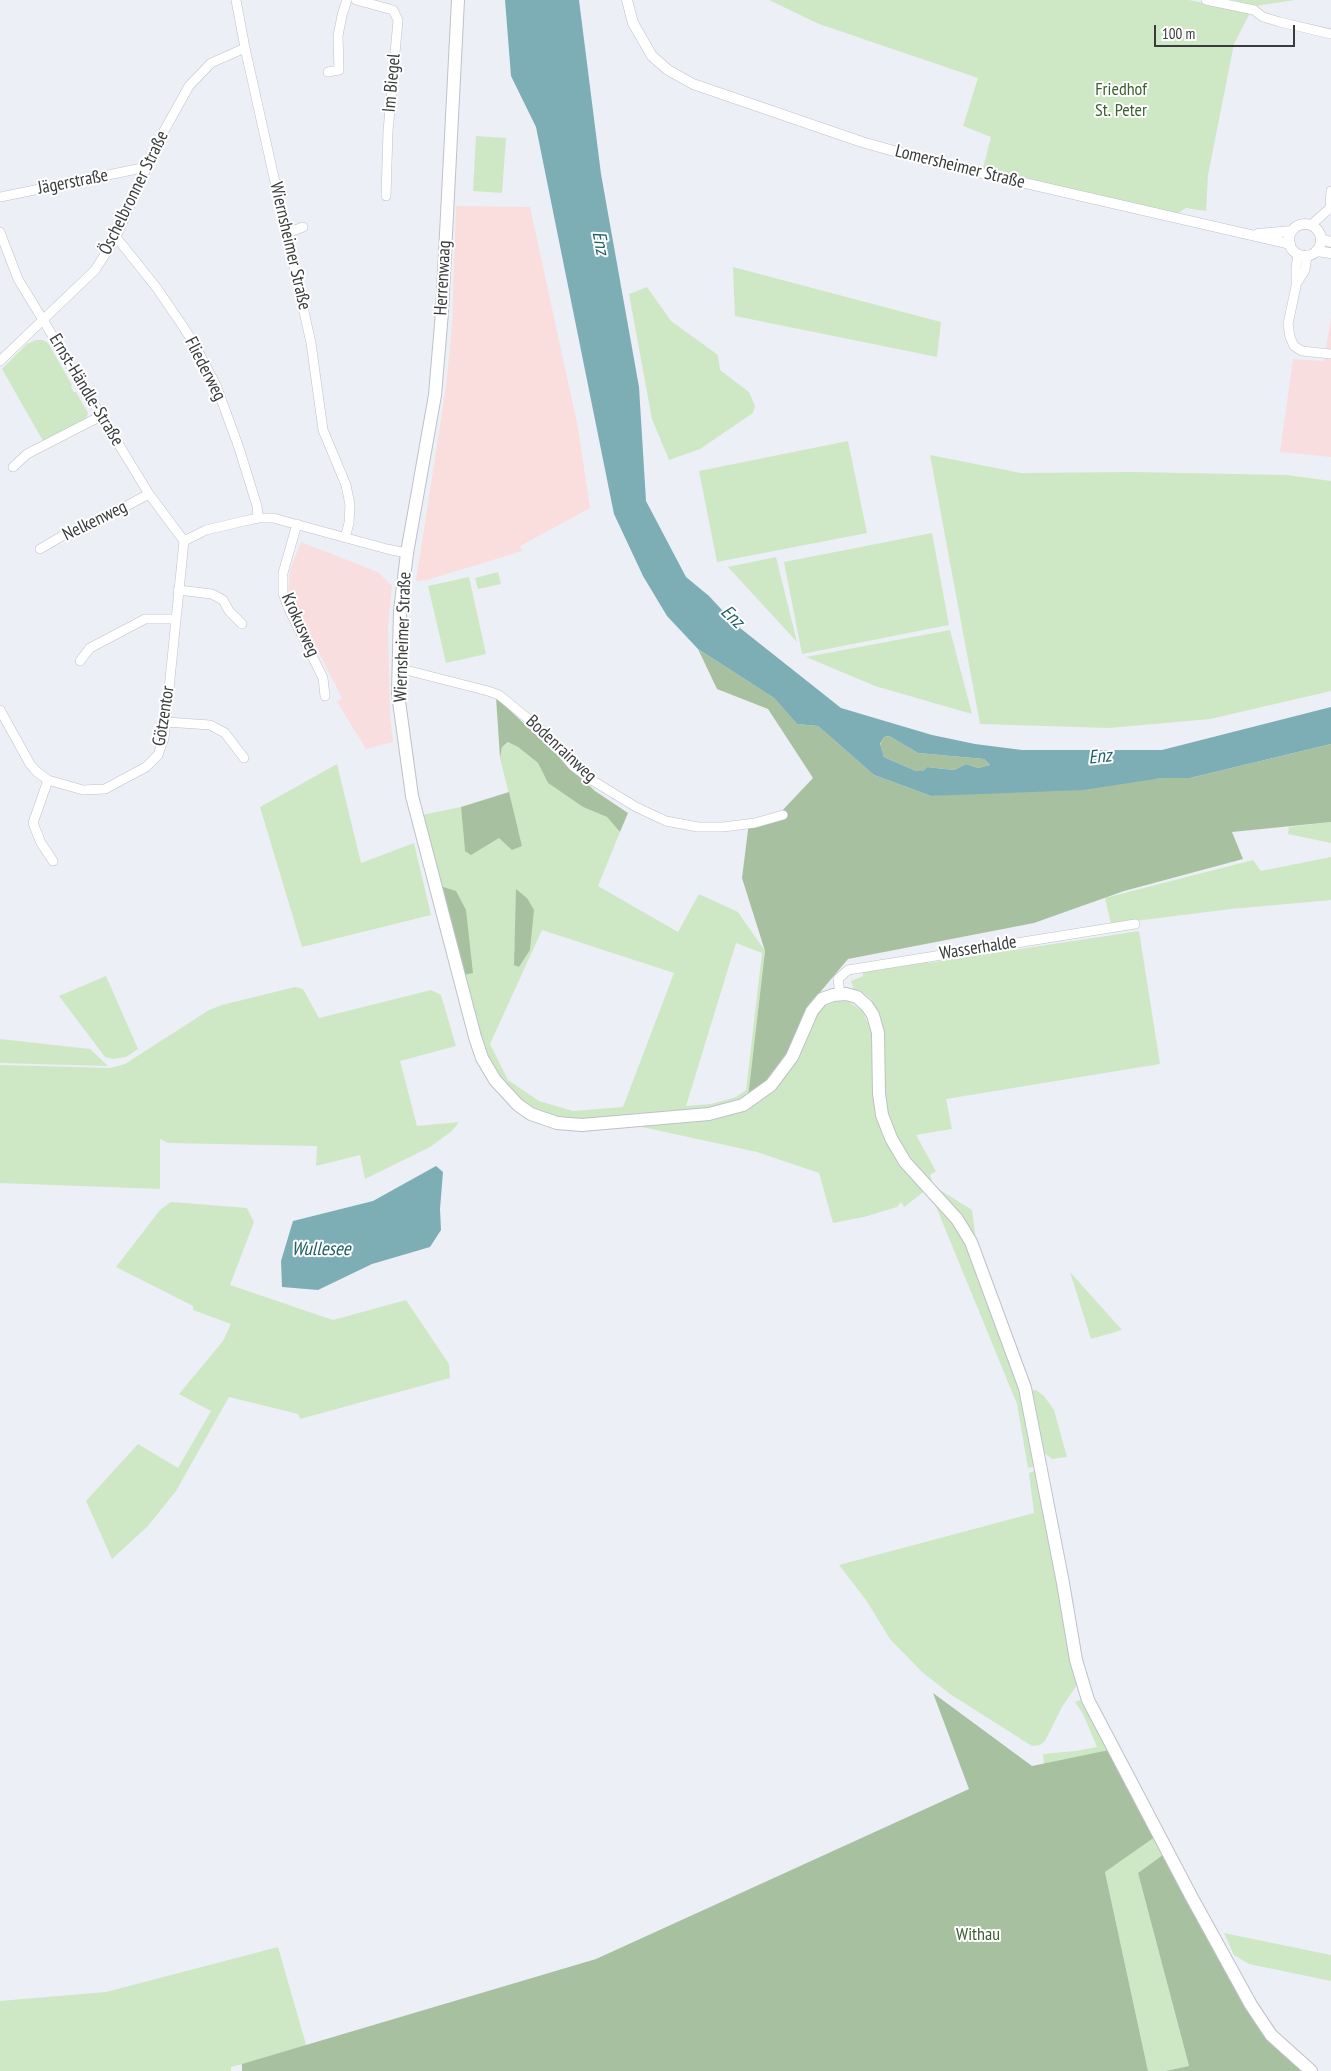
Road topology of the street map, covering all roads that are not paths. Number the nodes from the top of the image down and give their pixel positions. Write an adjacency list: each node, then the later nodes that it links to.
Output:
1 (236, 0): 8 (street, Wiernsheimer Straße)
2 (347, 0): 9 (street)
3 (356, 0): 12 (street, Im Biegel)
4 (458, 0): 37 (main road, Herrenwaag)
5 (627, 0): 20 (street, Lomersheimer Straße)
6 (1206, 0): 7 (street)
7 (1331, 34)
8 (245, 48): 10 (street, Öschelbronner Straße); 19 (street, Wiernsheimer Straße)
9 (328, 72)
10 (146, 167): 13 (street, Jägerstraße); 21 (street, Öschelbronner Straße)
11 (1331, 191): 14 (street)
12 (386, 196)
13 (0, 197)
14 (1330, 208): 15 (street)
15 (1311, 225): 17 (street); 22 (street)
16 (303, 228): 19 (street)
17 (1292, 231): 20 (street, Lomersheimer Straße); 23 (street)
18 (0, 232): 26 (street, Ernst-Händle-Straße)
19 (287, 233): 34 (street, Wiernsheimer Straße)
20 (1248, 234): 23 (street, Lomersheimer Straße)
21 (116, 237): 26 (street, Öschelbronner Straße); 32 (street, Fliederweg)
22 (1326, 240): 25 (street)
23 (1290, 244): 25 (street)
24 (1331, 253): 25 (street)
25 (1307, 254): 27 (street)
26 (44, 319): 28 (street, Öschelbronner Straße); 29 (street, Ernst-Händle-Straße)
27 (1331, 354)
28 (0, 361)
29 (102, 416): 30 (street); 31 (street, Ernst-Händle-Straße)
30 (13, 467)
31 (150, 494): 35 (street, Ernst-Händle-Straße); 36 (street, Nelkenweg)
32 (258, 518): 33 (street); 35 (street)
33 (297, 524): 34 (street); 43 (street, Krokusweg)
34 (345, 538): 37 (street, Wiernsheimer Straße)
35 (184, 541): 38 (street, Götzentor)
36 (40, 549)
37 (407, 553): 42 (main road, Wiernsheimer Straße)
38 (178, 590): 39 (street, Götzentor); 40 (street)
39 (176, 619): 41 (street); 45 (street, Götzentor)
40 (242, 624)
41 (80, 661)
42 (398, 668): 48 (street, Bodenrainweg); 51 (main road, Wiernsheimer Straße)
43 (325, 696)
44 (0, 710): 47 (street, Götzentor)
45 (166, 722): 46 (street); 47 (street, Götzentor)
46 (244, 758)
47 (48, 780): 49 (street)
48 (783, 815)
49 (53, 861)
50 (1136, 924): 51 (street, Wasserhalde)
51 (840, 994): 52 (main road)
52 (1311, 2071)

